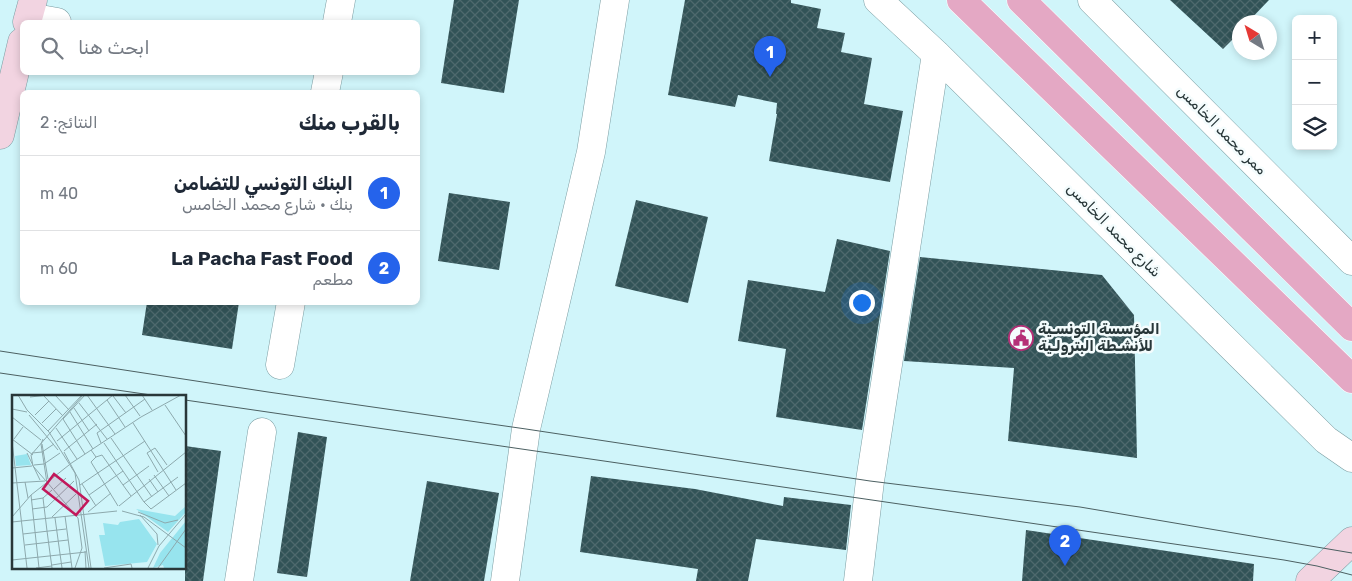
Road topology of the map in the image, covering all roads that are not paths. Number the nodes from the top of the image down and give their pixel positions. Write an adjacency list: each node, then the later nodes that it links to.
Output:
1 (341, 0): 7 (street)
2 (614, 0): 20 (street)
3 (878, 0): 9 (street, شارع محمد الخامس)
4 (961, 0): 15 (main road)
5 (1021, 0): 13 (main road)
6 (1092, 0): 11 (street, ممر محمد الخامس)
7 (337, 20)
8 (20, 53): 10 (street)
9 (936, 54): 17 (street, شارع محمد الخامس); 21 (street)
10 (0, 135)
11 (1352, 261)
12 (290, 305): 14 (street)
13 (1352, 327)
14 (280, 365)
15 (1352, 379)
16 (262, 432): 19 (street)
17 (1352, 458)
18 (1352, 541): 22 (street)
19 (239, 581)
20 (505, 581)
21 (858, 581)
22 (1310, 581)

